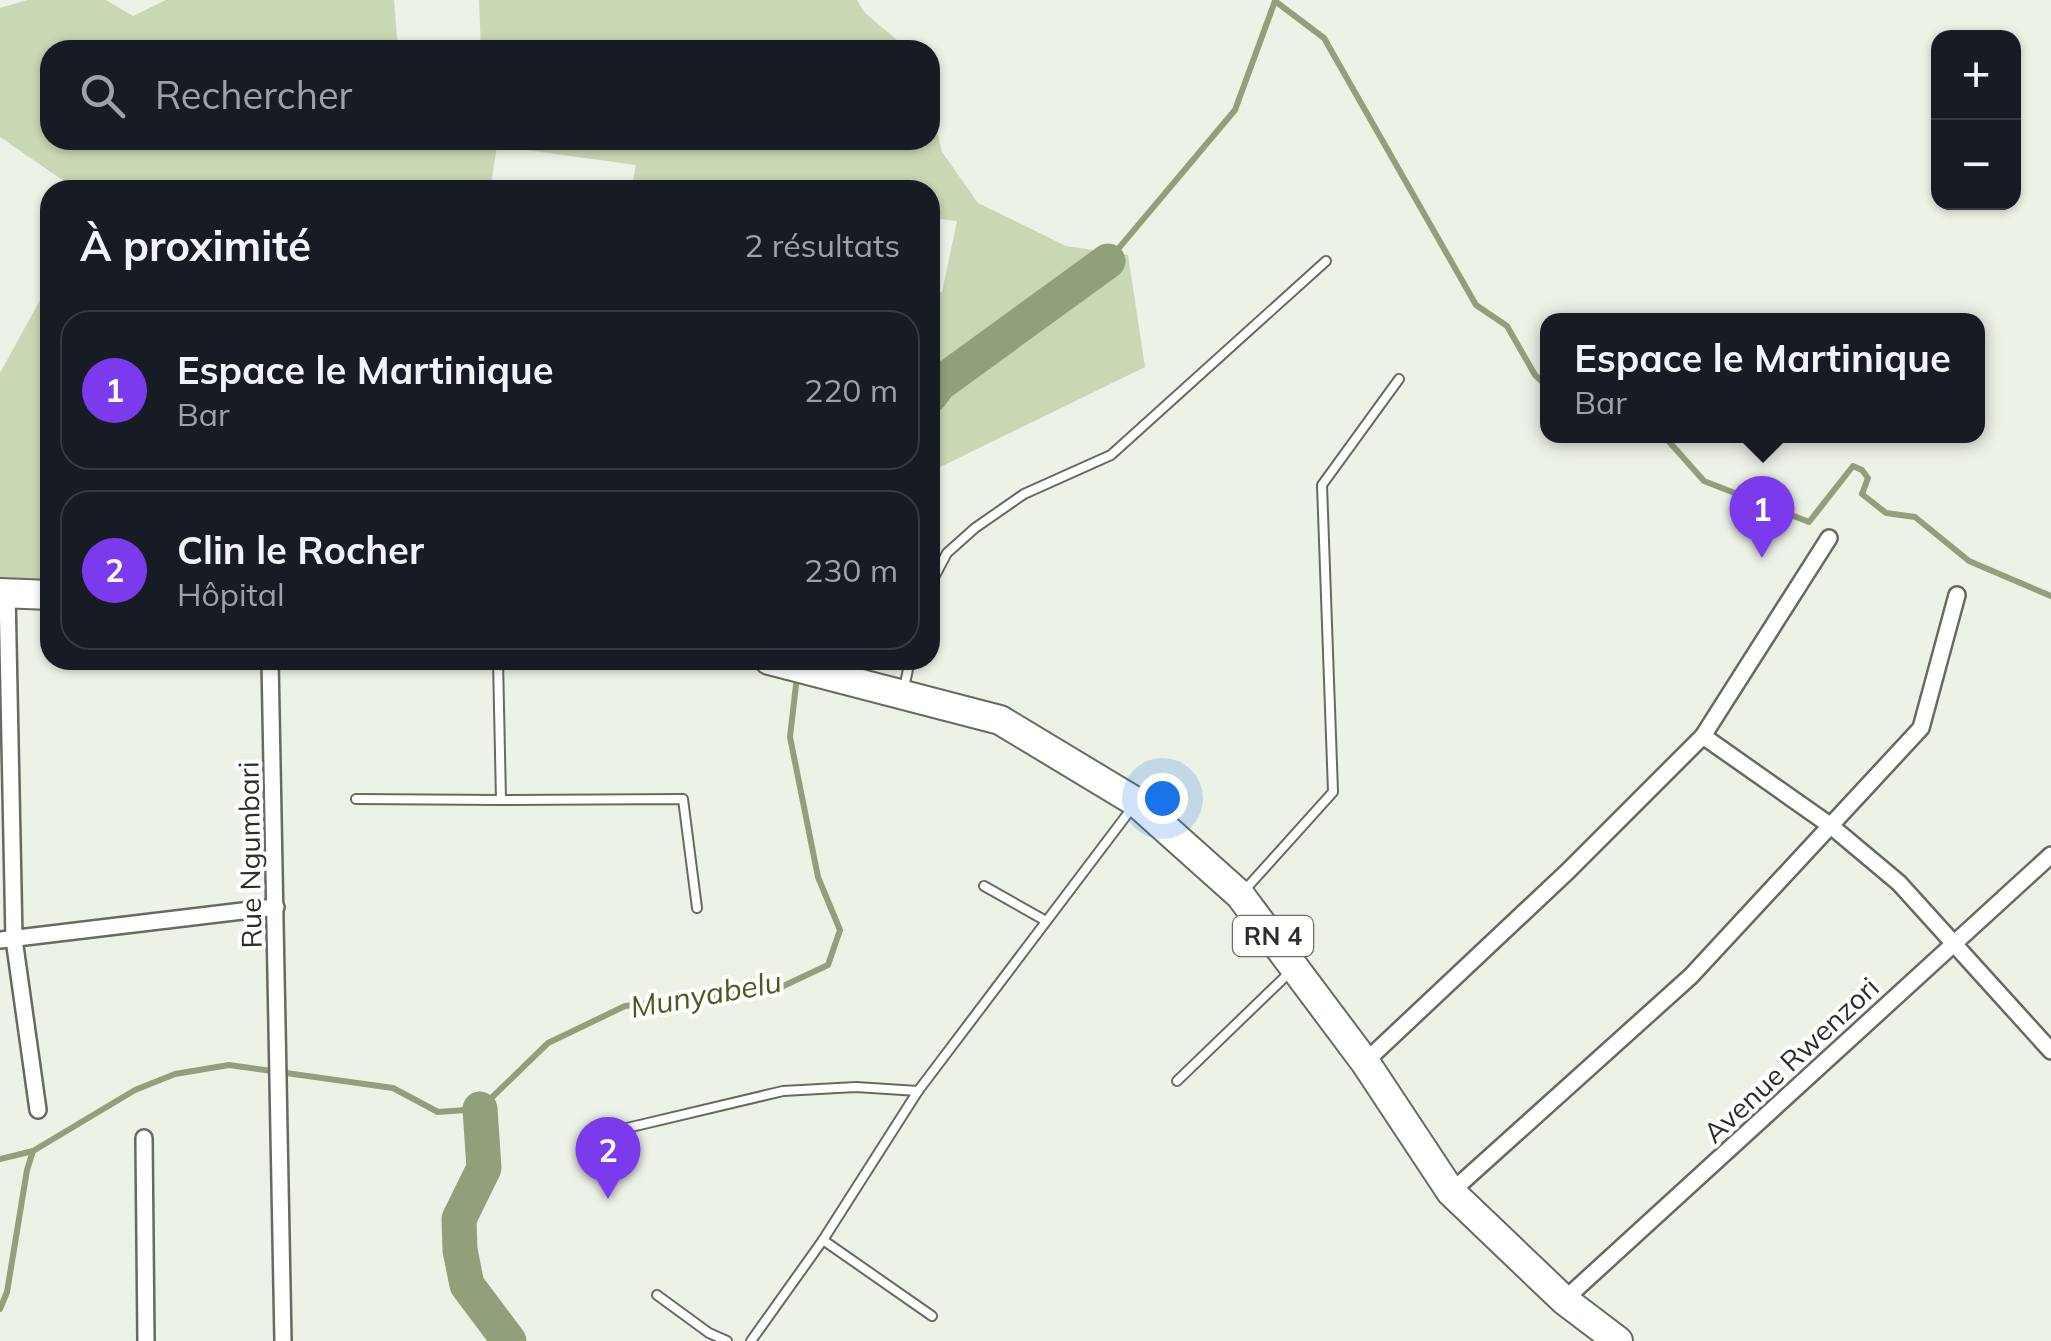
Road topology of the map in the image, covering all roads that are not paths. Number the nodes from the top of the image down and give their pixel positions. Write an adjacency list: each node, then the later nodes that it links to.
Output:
1 (1326, 261): 4 (lane)
2 (1399, 378): 20 (lane)
3 (1828, 538): 13 (street)
4 (940, 566)
5 (4, 593): 6 (highway); 24 (street)
6 (40, 595)
7 (1957, 596): 17 (street)
8 (270, 670): 21 (street, Rue Ngumbari)
9 (498, 670): 15 (lane)
10 (817, 670): 12 (highway, RN 4)
11 (908, 670): 12 (lane)
12 (903, 692): 16 (highway, RN 4)
13 (1703, 736): 17 (street); 28 (street)
14 (356, 800): 15 (lane)
15 (502, 800): 22 (lane)
16 (1136, 802): 20 (highway, RN 4); 23 (lane)
17 (1831, 826): 25 (street); 34 (street)
18 (2051, 855): 25 (street, Avenue Rwenzori)
19 (984, 886): 23 (lane)
20 (1240, 895): 26 (highway, RN 4)
21 (276, 907): 24 (street); 40 (street, Rue Ngumbari)
22 (697, 908)
23 (1046, 920): 30 (lane)
24 (7, 940): 31 (street)
25 (1954, 944): 27 (street); 37 (street, Avenue Rwenzori)
26 (1296, 967): 28 (highway, RN 4); 29 (lane)
27 (2051, 1051)
28 (1366, 1062): 34 (highway, RN 4)
29 (1177, 1082)
30 (918, 1091): 32 (lane); 35 (lane)
31 (38, 1110)
32 (627, 1128)
33 (144, 1138): 39 (street)
34 (1452, 1192): 37 (highway, RN 4)
35 (823, 1240): 38 (lane); 42 (lane)
36 (658, 1296): 41 (lane)
37 (1564, 1300): 43 (highway, RN 4)
38 (932, 1316)
39 (146, 1341)
40 (283, 1341)
41 (726, 1341)
42 (750, 1341)
43 (1618, 1341)

